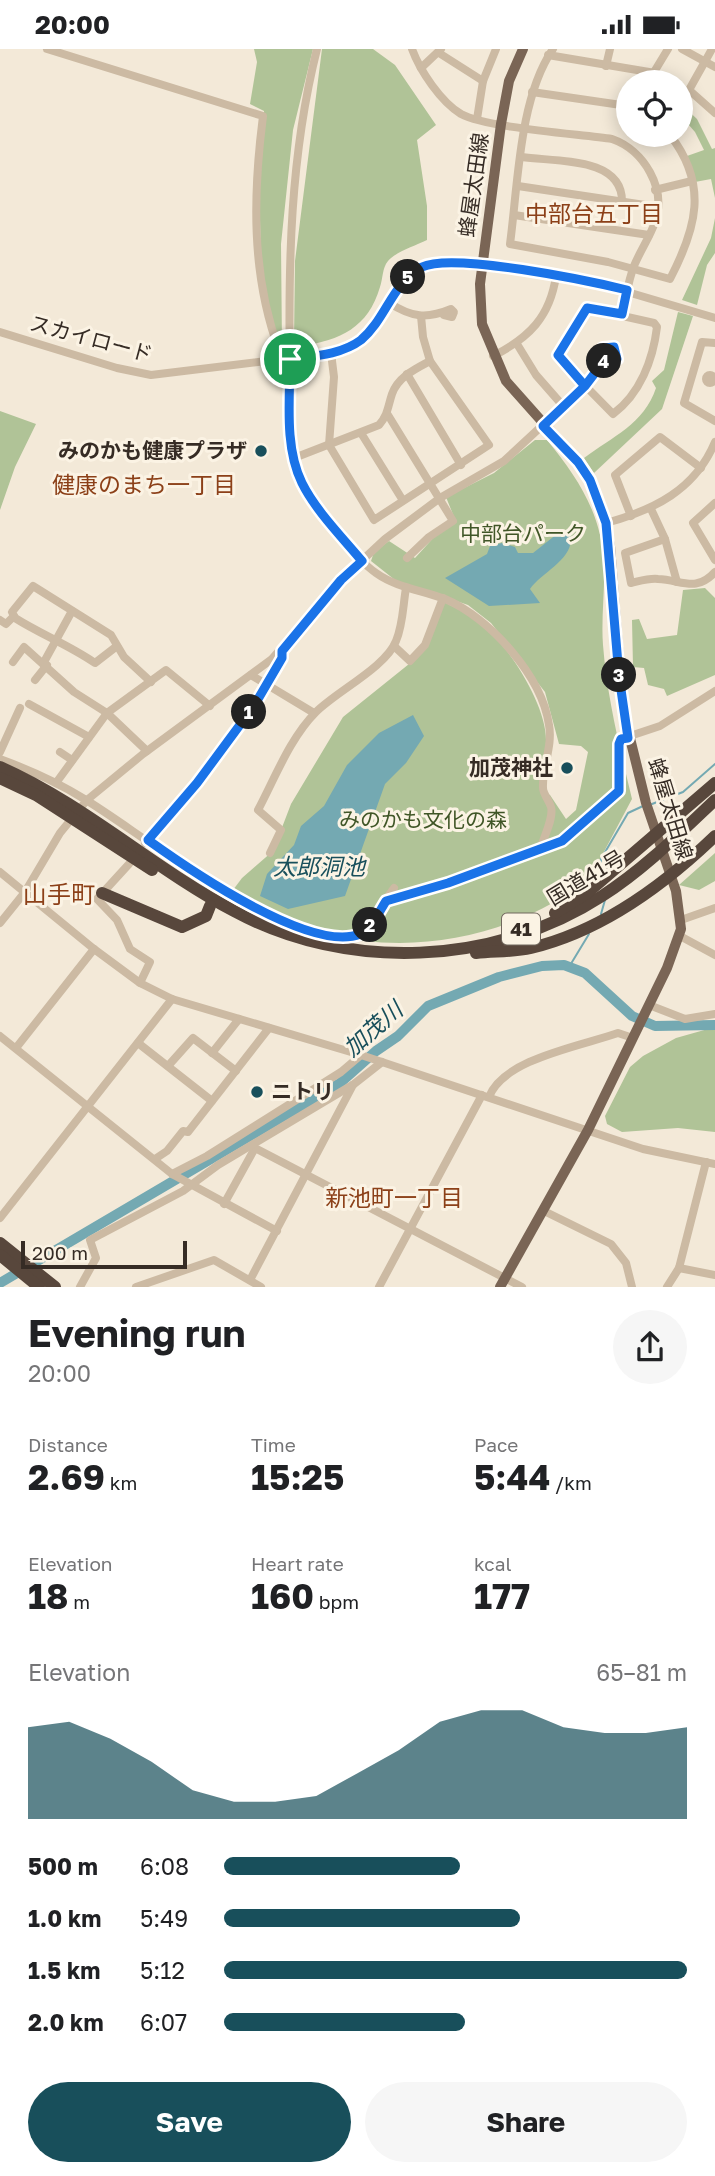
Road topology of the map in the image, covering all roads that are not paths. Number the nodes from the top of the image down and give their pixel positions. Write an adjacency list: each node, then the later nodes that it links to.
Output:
1 (47, 49): 46 (street)
2 (317, 49): 49 (street)
3 (412, 49): 15 (street)
4 (496, 49): 18 (street)
5 (523, 49): 23 (main road, 蜂屋太田線)
6 (610, 49): 13 (street)
7 (668, 49): 17 (street)
8 (682, 49): 12 (street)
9 (712, 49): 12 (street)
10 (440, 51): 15 (street); 18 (street)
11 (551, 52): 13 (street); 19 (street)
12 (706, 61): 14 (street); 21 (street)
13 (606, 67): 16 (street)
14 (715, 67)
15 (421, 68): 22 (street)
16 (630, 70)
17 (657, 70)
18 (483, 81): 22 (street)
19 (532, 92): 20 (street); 24 (street)
20 (616, 104)
21 (715, 113)
22 (477, 119): 23 (street)
23 (502, 124): 24 (street); 34 (main road, 蜂屋太田線)
24 (526, 127): 26 (street); 29 (street)
25 (678, 147): 27 (street)
26 (522, 157): 28 (street); 30 (street)
27 (692, 181): 29 (street); 35 (street)
28 (518, 186): 30 (street); 32 (street)
29 (656, 190): 31 (street)
30 (622, 202): 31 (street)
31 (658, 207): 33 (street)
32 (514, 215): 33 (street); 35 (street)
33 (649, 235): 35 (street)
34 (482, 266): 36 (street, スカイロード); 38 (street, スカイロード); 48 (main road, 蜂屋太田線)
35 (634, 268): 37 (street)
36 (556, 276): 37 (street, スカイロード); 45 (street)
37 (627, 290): 39 (street); 42 (street, スカイロード)
38 (388, 302): 41 (street); 47 (street, スカイロード)
39 (622, 314): 55 (street); 55 (street)
40 (444, 315): 41 (street)
41 (421, 316): 50 (street)
42 (715, 318)
43 (0, 332): 49 (street, スカイロード)
44 (715, 343): 53 (street)
45 (517, 344): 48 (street); 56 (street)
46 (279, 350)
47 (331, 353): 49 (street, スカイロード); 61 (street)
48 (493, 356): 59 (main road, 蜂屋太田線)
49 (290, 359): 63 (street)
50 (430, 361): 52 (street); 64 (street)
51 (604, 361): 55 (street)
52 (407, 374): 57 (street); 64 (street)
53 (692, 374): 54 (street); 58 (street)
54 (706, 378)
55 (585, 386): 56 (street)
56 (564, 407): 59 (street)
57 (388, 415): 60 (street); 66 (street)
58 (715, 422)
59 (543, 426): 67 (street); 72 (main road, 蜂屋太田線)
60 (361, 433): 61 (street); 68 (street)
61 (329, 445): 63 (street); 68 (street)
62 (714, 446): 65 (street)
63 (294, 458): 76 (street)
64 (461, 465): 66 (street)
65 (701, 468): 70 (street); 71 (street)
66 (431, 482): 67 (street); 68 (street)
67 (440, 498): 74 (street); 76 (street)
68 (402, 499)
69 (715, 503): 75 (street)
70 (651, 509): 71 (street); 73 (street)
71 (631, 516): 72 (street)
72 (606, 523): 101 (main road, 蜂屋太田線)
73 (665, 539): 78 (street); 78 (street)
74 (407, 558)
75 (715, 560)
76 (362, 561): 79 (street); 87 (street)
77 (715, 572): 78 (street)
78 (677, 582)
79 (406, 588): 80 (street); 86 (street)
80 (443, 598): 86 (street); 118 (street)
81 (72, 611): 82 (street); 84 (street); 85 (street)
82 (14, 616): 83 (street); 84 (street)
83 (0, 620)
84 (57, 642): 85 (street); 89 (street)
85 (117, 646): 92 (street)
86 (394, 646): 99 (street)
87 (282, 651): 90 (street); 93 (street)
88 (13, 662): 89 (street)
89 (46, 663): 91 (street); 98 (street)
90 (251, 675): 93 (street); 96 (street)
91 (35, 680)
92 (151, 682): 96 (street); 98 (street)
93 (266, 687): 99 (street); 117 (street)
94 (715, 691): 101 (street)
95 (29, 704): 100 (street)
96 (210, 706): 102 (street)
97 (20, 708): 103 (street)
98 (107, 713): 100 (street); 102 (street)
99 (314, 713): 119 (street)
100 (89, 737): 106 (street)
101 (628, 738): 115 (main road, 蜂屋太田線); 118 (street)
102 (147, 751): 112 (street)
103 (0, 752)
104 (60, 752): 106 (street)
105 (0, 759): 108 (street)
106 (72, 761): 110 (street)
107 (0, 767): 108 (highway, 国道41号 / 41)
108 (32, 776): 110 (street); 114 (highway, 国道41号 / 41)
109 (0, 778): 114 (highway, 国道41号 / 41)
110 (56, 783): 112 (street)
111 (715, 783): 115 (highway, 41)
112 (87, 800): 117 (street); 124 (street)
113 (715, 802): 128 (highway, 国道41号 / 41)
114 (75, 814): 126 (highway, 国道41号 / 41)
115 (656, 834): 122 (main road, 蜂屋太田線); 134 (highway, 41)
116 (715, 837): 122 (highway, 41)
117 (146, 842): 126 (street)
118 (541, 847): 127 (street)
119 (270, 853)
120 (129, 864): 125 (street)
121 (0, 872): 124 (street)
122 (671, 877): 130 (main road, 蜂屋太田線); 135 (highway, 41)
123 (394, 888): 127 (street)
124 (25, 892): 131 (street); 133 (street)
125 (102, 893): 126 (highway); 137 (street)
126 (212, 897): 127 (street); 134 (highway, 国道41号 / 41); 135 (highway, 国道41号 / 41)
127 (386, 901)
128 (593, 903): 134 (highway, 国道41号 / 41); 135 (highway, 国道41号 / 41)
129 (715, 908): 130 (street)
130 (681, 920): 132 (main road, 蜂屋太田線)
131 (0, 923)
132 (680, 936): 136 (street); 139 (main road, 蜂屋太田線)
133 (94, 949): 137 (street); 146 (street)
134 (438, 951)
135 (452, 954)
136 (715, 955)
137 (140, 983): 138 (street)
138 (172, 999): 141 (street); 145 (street)
139 (649, 1005): 140 (street); 144 (main road, 蜂屋太田線)
140 (715, 1014)
141 (239, 1019): 142 (street); 147 (street)
142 (270, 1028): 148 (street); 151 (street)
143 (0, 1036): 146 (street)
144 (633, 1038): 153 (street); 156 (main road, 蜂屋太田線)
145 (138, 1043): 150 (street); 155 (street)
146 (16, 1048): 155 (street)
147 (212, 1053): 150 (street); 151 (street)
148 (361, 1055): 149 (street); 161 (street)
149 (382, 1062): 152 (street); 153 (street)
150 (168, 1066): 154 (street)
151 (236, 1071): 154 (street)
152 (354, 1084): 157 (street); 160 (street)
153 (485, 1096): 156 (street); 166 (street)
154 (212, 1101): 158 (street)
155 (89, 1106): 158 (street); 165 (street)
156 (588, 1130): 159 (street); 164 (main road, 蜂屋太田線)
157 (255, 1146): 160 (street); 162 (street); 163 (street)
158 (155, 1159): 161 (street)
159 (711, 1163): 171 (street)
160 (307, 1173): 166 (street); 167 (street)
161 (172, 1174): 162 (street)
162 (189, 1185): 163 (street); 177 (street)
163 (224, 1204): 167 (street)
164 (544, 1211): 175 (main road, 蜂屋太田線); 182 (street)
165 (0, 1218)
166 (410, 1229): 175 (street); 180 (street)
167 (277, 1231): 174 (street)
168 (0, 1243): 170 (highway)
169 (0, 1255): 170 (highway)
170 (21, 1267): 173 (highway)
171 (679, 1268): 172 (street); 183 (street)
172 (715, 1275)
173 (35, 1280): 176 (highway)
174 (250, 1280): 178 (street); 179 (street)
175 (503, 1283): 181 (street)
176 (55, 1287)
177 (80, 1287)
178 (135, 1287)
179 (261, 1287)
180 (379, 1287)
181 (522, 1287)
182 (632, 1287)
183 (667, 1287)

